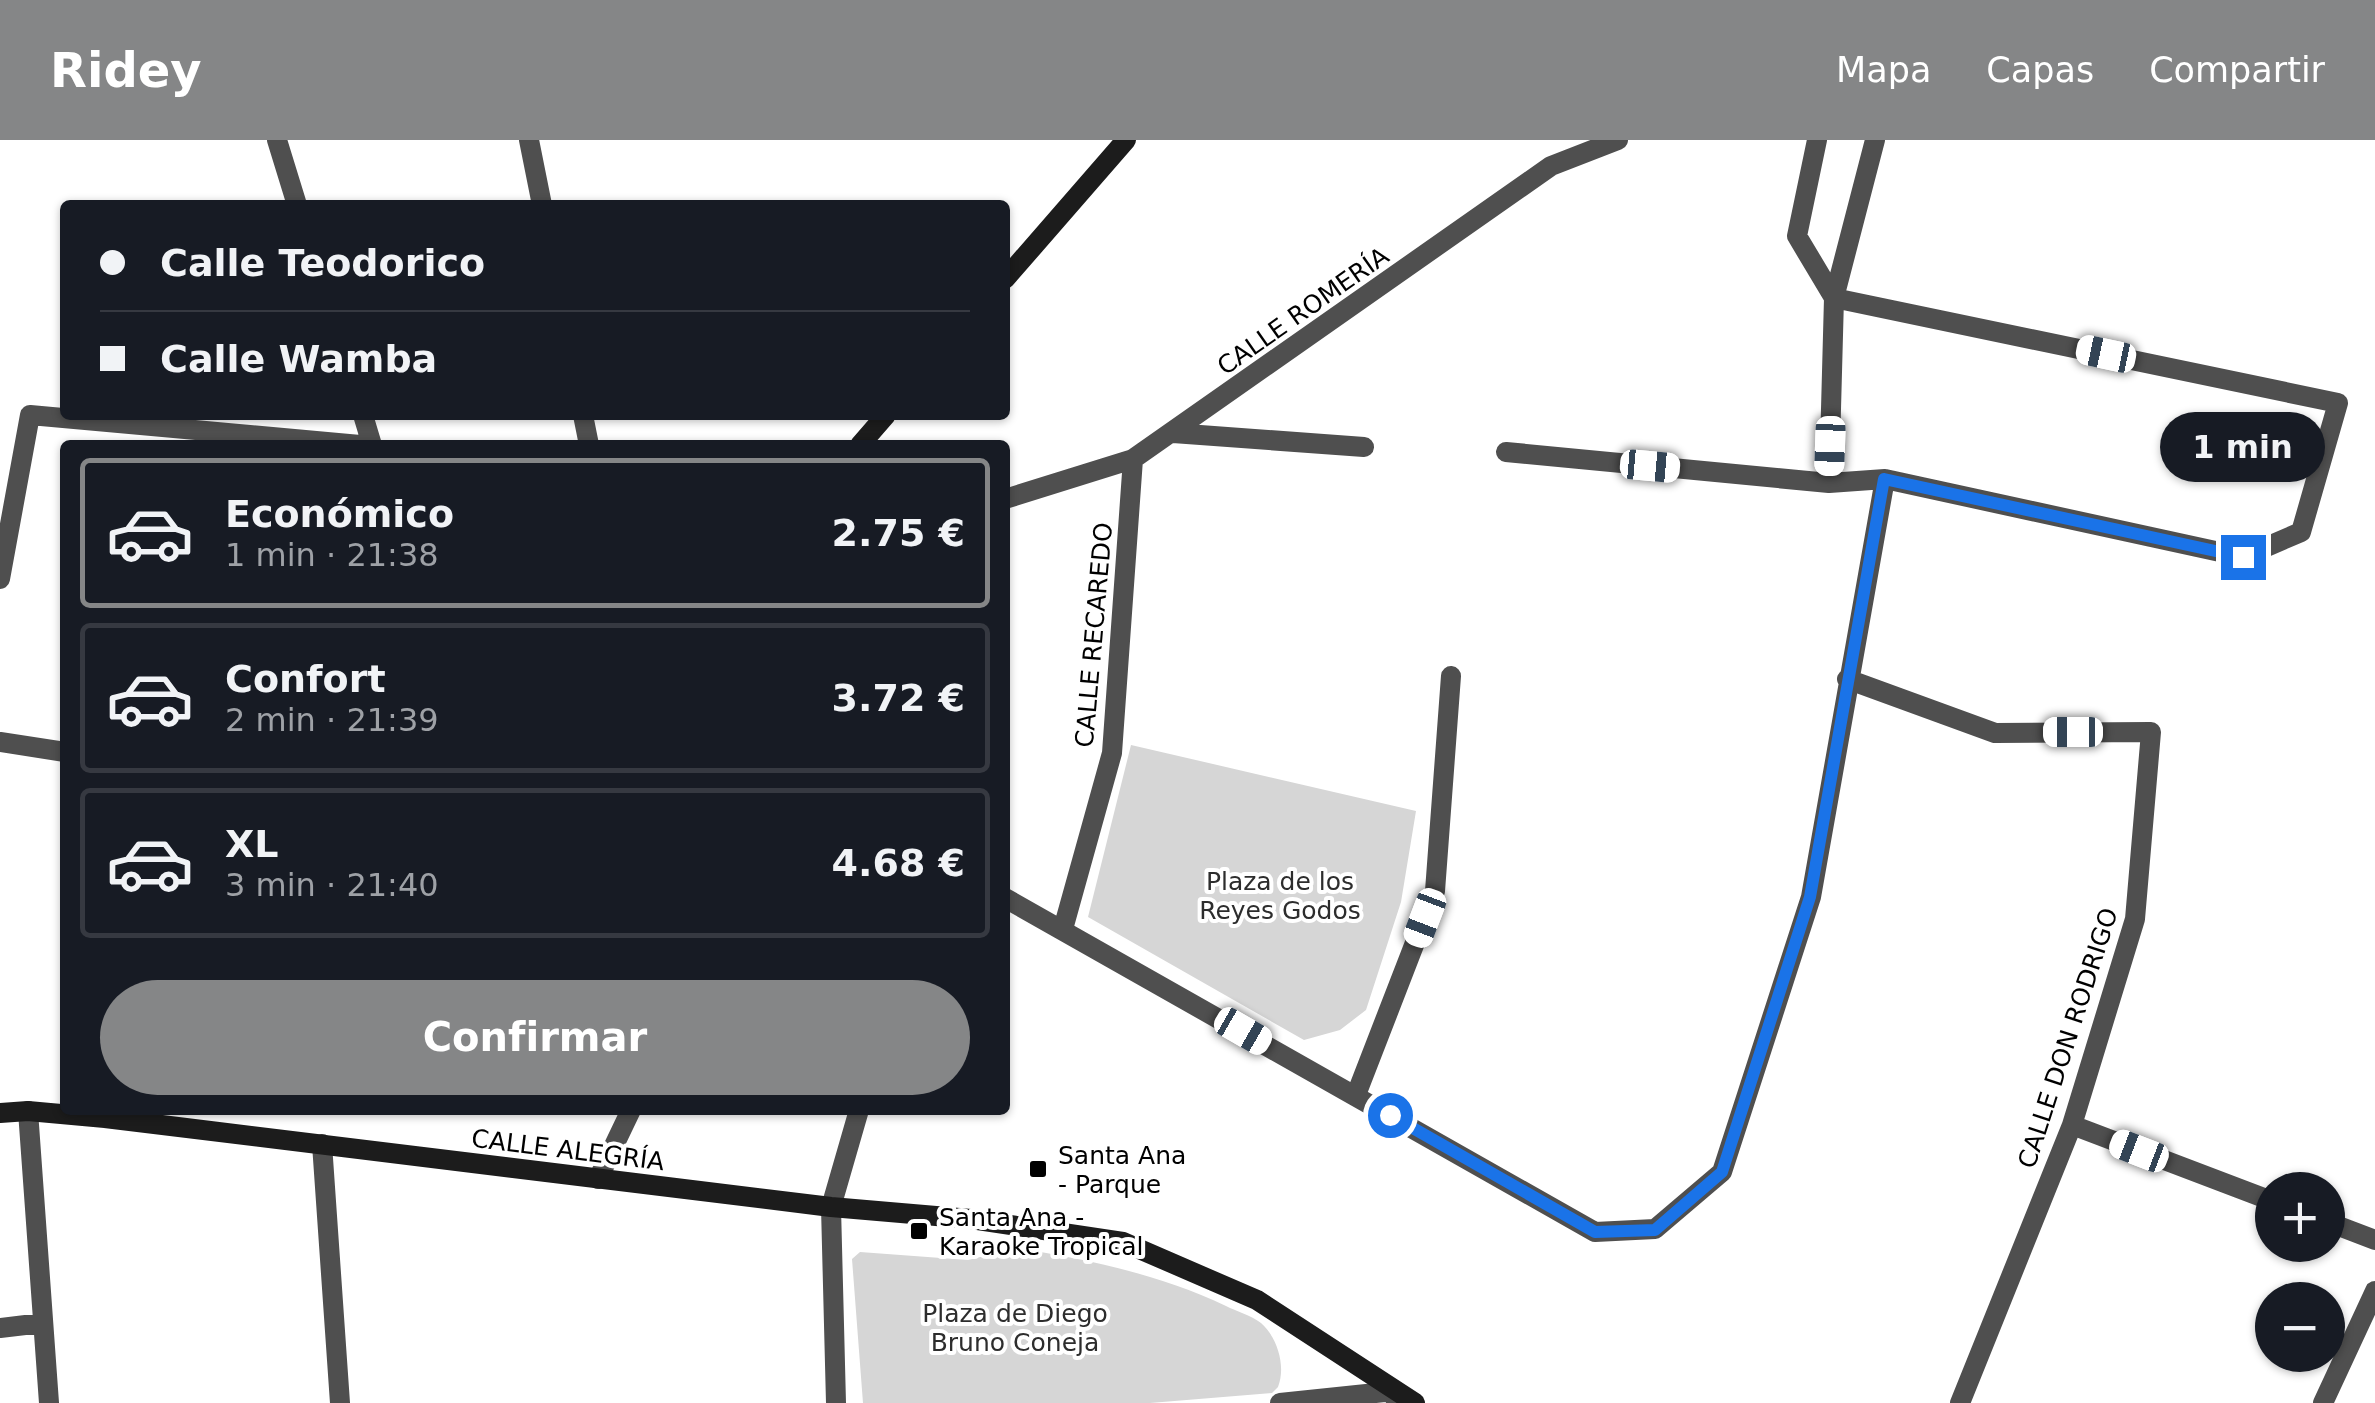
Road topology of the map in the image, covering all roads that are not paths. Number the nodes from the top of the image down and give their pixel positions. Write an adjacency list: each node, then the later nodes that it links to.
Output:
1 (276, 140): 7 (street)
2 (529, 140): 8 (street)
3 (1126, 140): 9 (main road)
4 (1618, 140): 14 (street, CALLE ROMERÍA)
5 (1818, 140): 10 (street)
6 (1875, 140): 10 (street)
7 (295, 200)
8 (541, 200)
9 (1010, 273)
10 (1834, 298): 20 (street); 21 (street)
11 (60, 418): 23 (street)
12 (85, 420): 15 (street)
13 (882, 420): 16 (main road)
14 (1173, 433): 17 (street); 19 (street, CALLE ROMERÍA)
15 (305, 440)
16 (864, 440)
17 (1364, 447)
18 (1506, 452): 21 (street)
19 (1133, 459): 22 (street, CALLE ROMERÍA); 29 (street, CALLE RECAREDO)
20 (1884, 479): 21 (street); 25 (street)
21 (1829, 483)
22 (1010, 497)
23 (0, 579)
24 (1452, 676): 30 (street)
25 (1847, 679): 30 (street); 37 (street, CALLE DON RODRIGO)
26 (0, 742): 27 (street)
27 (60, 751)
28 (1010, 901): 29 (street)
29 (1063, 929): 30 (street)
30 (1356, 1096)
31 (28, 1111): 32 (main road, CALLE ALEGRÍA); 33 (main road, CALLE ALEGRÍA); 45 (street)
32 (60, 1112)
33 (0, 1113)
34 (117, 1115): 38 (main road, CALLE ALEGRÍA)
35 (629, 1115): 39 (street)
36 (858, 1115): 41 (street)
37 (2072, 1125): 40 (street); 53 (street, CALLE DON RODRIGO)
38 (322, 1144): 39 (main road, CALLE ALEGRÍA); 49 (street)
39 (598, 1178): 41 (main road, CALLE ALEGRÍA)
40 (2255, 1195)
41 (831, 1208): 47 (main road); 50 (street)
42 (2345, 1229): 43 (street)
43 (2375, 1240)
44 (2375, 1291): 54 (street)
45 (42, 1323): 46 (street); 48 (street)
46 (0, 1328)
47 (1395, 1397): 51 (street); 52 (main road)
48 (49, 1403)
49 (340, 1403)
50 (836, 1403)
51 (1280, 1403)
52 (1415, 1403)
53 (1960, 1403)
54 (2323, 1403)

